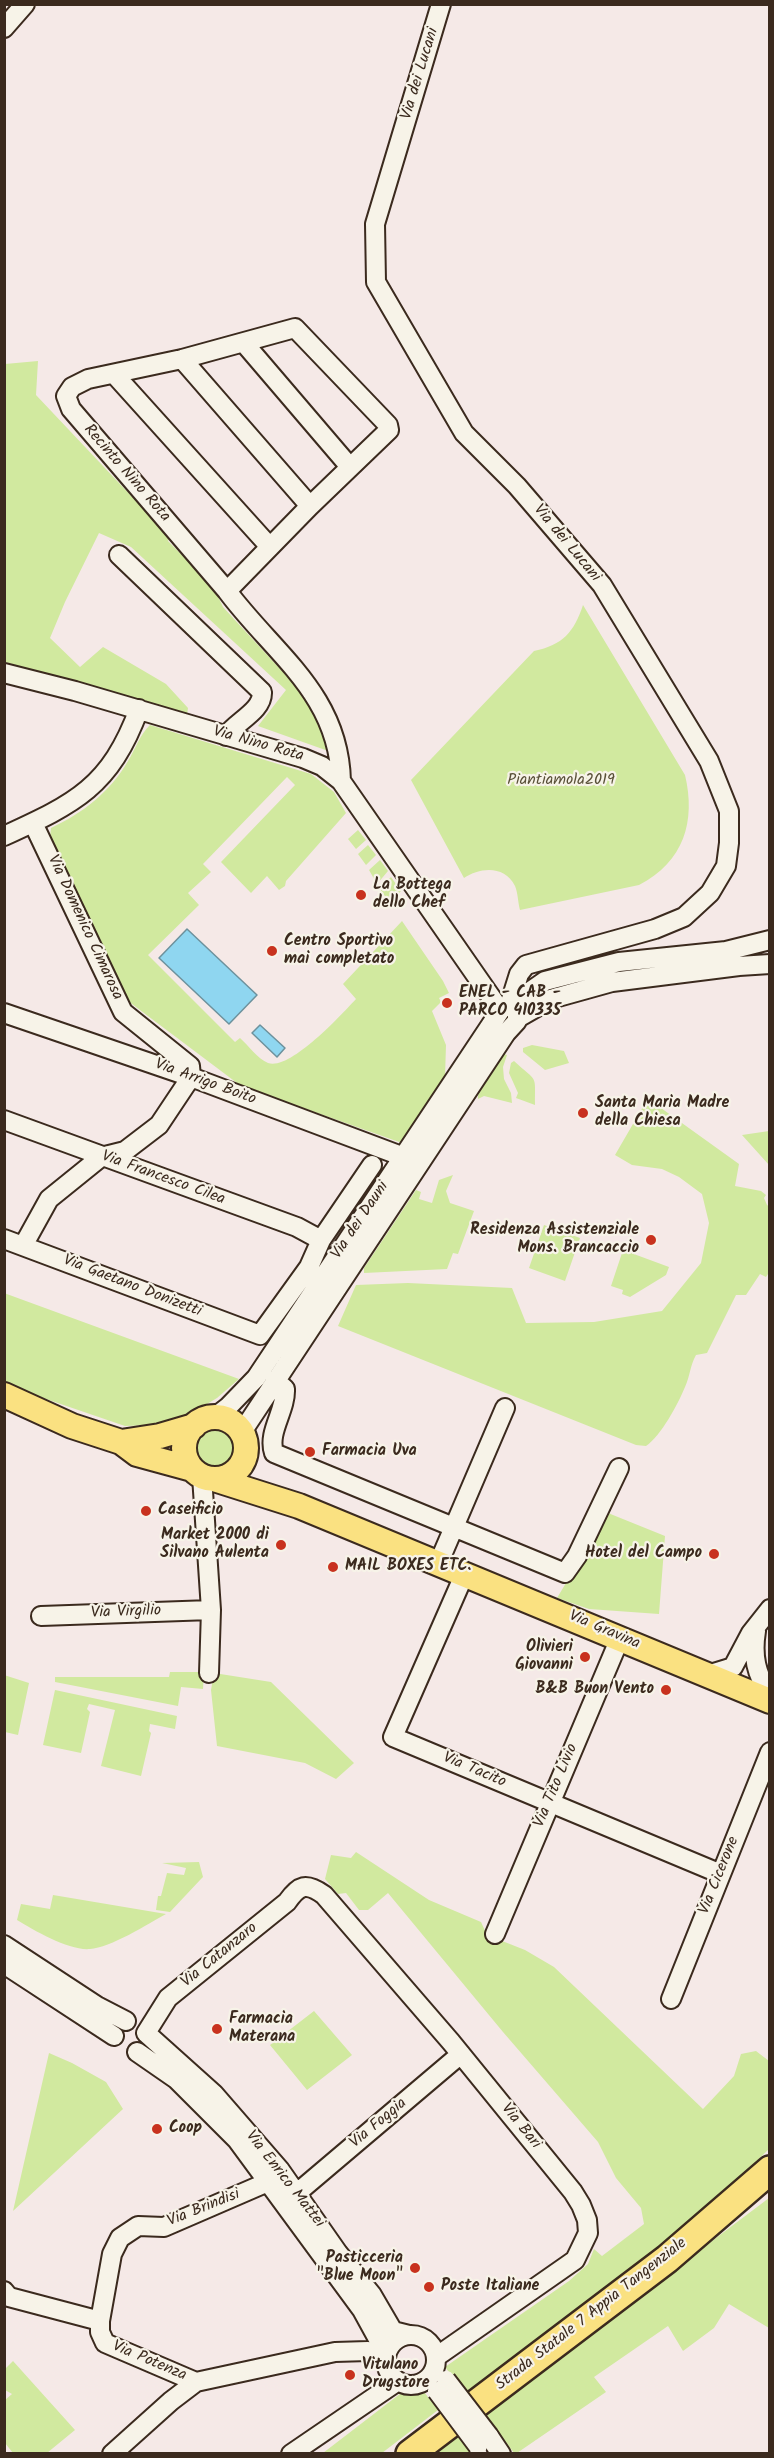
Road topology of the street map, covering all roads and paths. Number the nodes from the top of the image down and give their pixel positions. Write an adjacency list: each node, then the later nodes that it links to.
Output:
1 (441, 4): 21 (street, Via dei Lucani)
2 (22, 6): 3 (street)
3 (4, 28)
4 (244, 343): 5 (street, Recinto Nino Rota); 7 (street); 7 (street, Recinto Nino Rota)
5 (182, 359): 6 (street, Recinto Nino Rota); 8 (street)
6 (114, 374): 9 (street); 11 (street, Recinto Nino Rota)
7 (350, 467): 8 (street, Recinto Nino Rota)
8 (310, 506): 9 (street, Recinto Nino Rota)
9 (270, 547): 11 (street, Recinto Nino Rota)
10 (119, 555): 14 (street)
11 (227, 591): 15 (street, Recinto Nino Rota)
12 (4, 673): 13 (street, Via Nino Rota)
13 (139, 709): 14 (street, Via Nino Rota); 16 (street)
14 (226, 736): 15 (street, Via Nino Rota)
15 (340, 781): 24 (street, Via Nino Rota)
16 (33, 823): 17 (street); 25 (street, Via Domenico Cimarosa)
17 (4, 836)
18 (770, 940): 19 (street, Via dei Dauni)
19 (727, 959): 20 (street, Via dei Dauni); 22 (street, Via dei Dauni); 24 (street, Via dei Dauni)
20 (770, 964)
21 (519, 974): 22 (street); 24 (street)
22 (534, 988): 24 (street, Via dei Dauni)
23 (4, 1013): 25 (street, Via Arrigo Boito)
24 (508, 1015): 28 (street, Via dei Dauni); 30 (street, Via dei Dauni)
25 (191, 1077): 27 (street); 28 (street, Via Arrigo Boito)
26 (4, 1120): 27 (street, Via Francesco Cilea)
27 (101, 1157): 32 (street, Via Francesco Cilea); 33 (street)
28 (404, 1157): 30 (street, Via dei Dauni)
29 (372, 1166): 32 (street)
30 (400, 1176): 34 (street, Via dei Dauni); 38 (street, Via dei Dauni)
31 (4, 1239): 33 (street, Via Gaetano Donizetti)
32 (321, 1240): 33 (street, Via Gaetano Donizetti)
33 (23, 1246)
34 (275, 1380): 41 (street, Via dei Dauni); 45 (street)
35 (4, 1395): 39 (main road)
36 (505, 1408): 45 (street)
37 (4, 1414): 39 (main road)
38 (205, 1421): 40 (main road); 41 (main road); 43 (main road)
39 (72, 1426): 40 (main road)
40 (122, 1442): 43 (main road)
41 (244, 1442): 43 (main road); 44 (main road)
42 (619, 1468): 45 (street)
43 (203, 1475): 44 (main road); 49 (street)
44 (295, 1504): 46 (main road, Via Gravina)
45 (454, 1526): 46 (street)
46 (439, 1562): 47 (main road, Via Gravina)
47 (465, 1573): 52 (main road, Via Gravina); 58 (street, Via Tacito)
48 (770, 1609): 51 (street)
49 (211, 1610): 50 (street, Via Virgilio); 53 (street)
50 (41, 1616)
51 (756, 1626): 54 (street); 55 (street)
52 (620, 1638): 54 (main road, Via Gravina); 58 (street, Via Tito Livio)
53 (209, 1673)
54 (707, 1675): 56 (main road, Via Gravina)
55 (770, 1695)
56 (770, 1701)
57 (770, 1752): 59 (street, Via Cicerone)
58 (550, 1802): 59 (street, Via Tacito); 61 (street, Via Tito Livio)
59 (721, 1874): 64 (street, Via Cicerone)
60 (303, 1886): 66 (street, Via Catanzaro); 69 (street, Via Bari)
61 (495, 1934)
62 (4, 1945): 65 (street)
63 (4, 1965): 67 (street)
64 (670, 1999)
65 (126, 2021): 66 (street); 67 (street)
66 (146, 2033): 68 (street); 72 (street, Via Enrico Mattei)
67 (114, 2036): 68 (street)
68 (137, 2052): 71 (street, Via Enrico Mattei)
69 (461, 2054): 72 (street, Via Foggia); 76 (street, Via Bari)
70 (770, 2170): 83 (highway, Strada Statale 7 Appia Tangenziale)
71 (268, 2182): 74 (street, Via Brindisi); 75 (street, Via Enrico Mattei)
72 (297, 2193): 75 (street, Via Enrico Mattei)
73 (6, 2296): 74 (street, Via Potenza)
74 (100, 2322): 78 (street, Via Potenza)
75 (396, 2344): 76 (street); 77 (street); 78 (street, Via Potenza)
76 (436, 2359): 79 (street)
77 (398, 2381): 79 (street); 82 (street)
78 (196, 2382): 81 (street)
79 (435, 2384): 80 (street, bridge)
80 (483, 2445): 84 (street)
81 (112, 2454)
82 (291, 2454)
83 (410, 2454)
84 (501, 2454)

